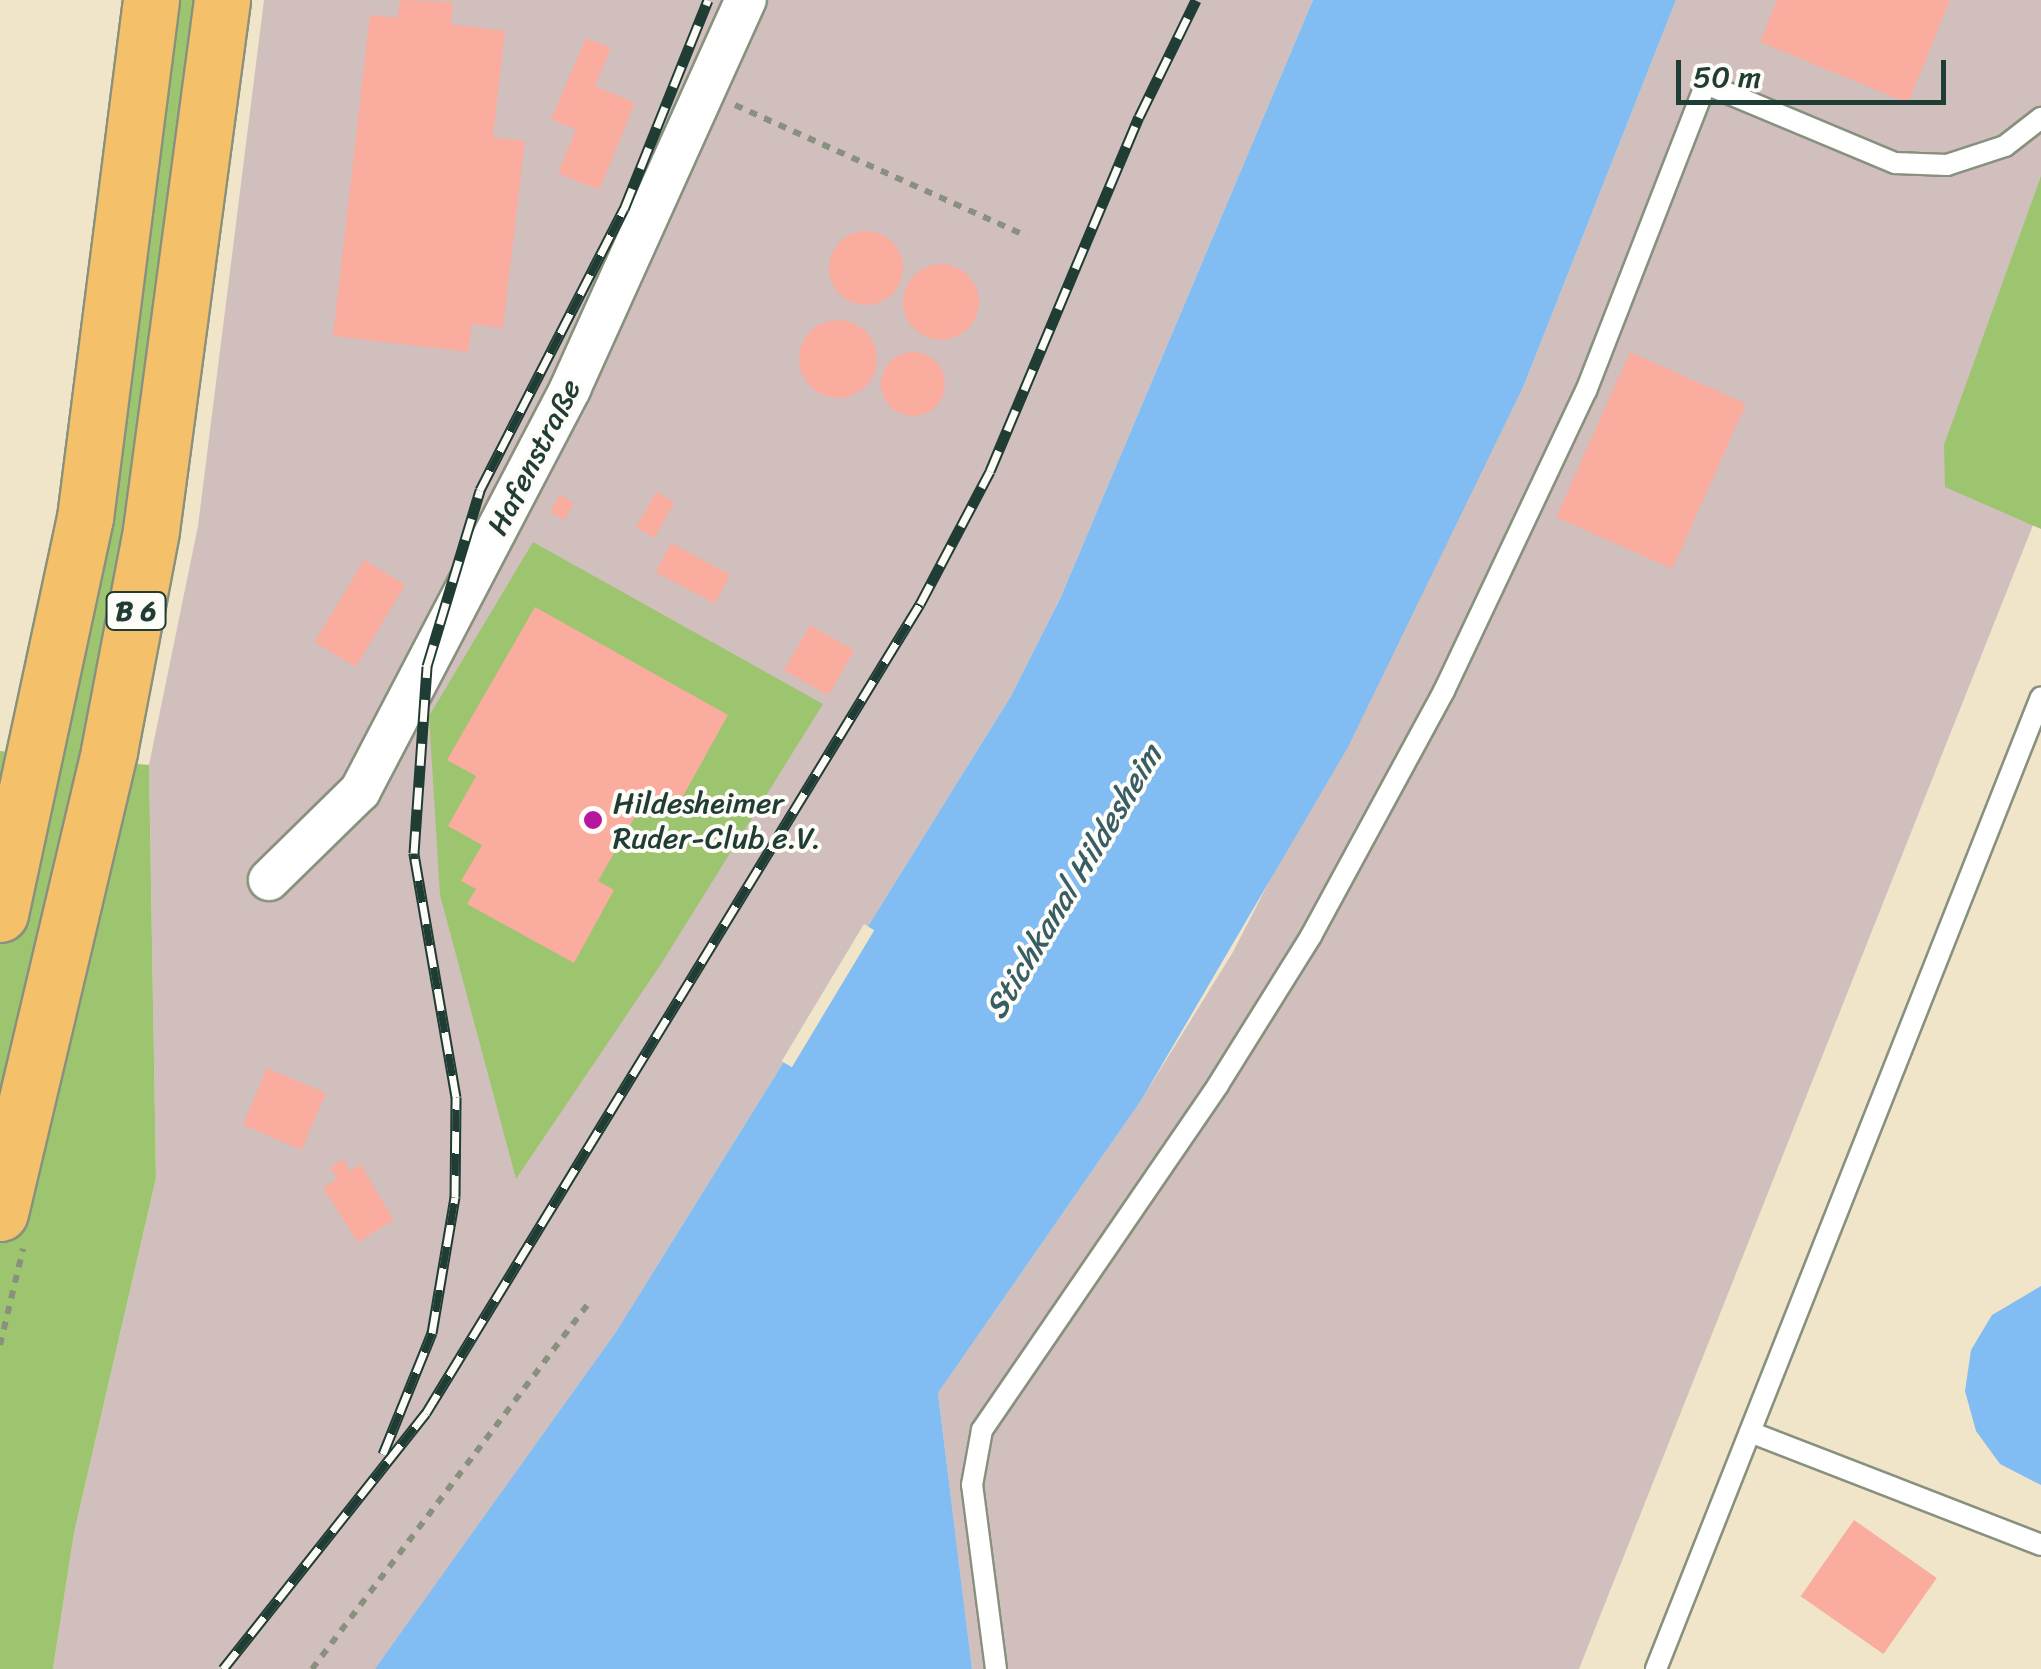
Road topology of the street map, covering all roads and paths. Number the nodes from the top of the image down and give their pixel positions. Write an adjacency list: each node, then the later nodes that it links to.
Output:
1 (151, 0): 9 (main road, B 6)
2 (222, 0): 10 (main road, B 6)
3 (746, 0): 4 (street, Hafenstraße)
4 (706, 93): 6 (path); 8 (street, Hafenstraße)
5 (2041, 118): 15 (lane)
6 (1028, 236)
7 (2041, 697): 12 (lane)
8 (269, 880)
9 (0, 914)
10 (0, 1213)
11 (587, 1305): 14 (path)
12 (1750, 1432): 13 (lane); 16 (lane)
13 (2041, 1545)
14 (312, 1669)
15 (996, 1669)
16 (1656, 1669)

